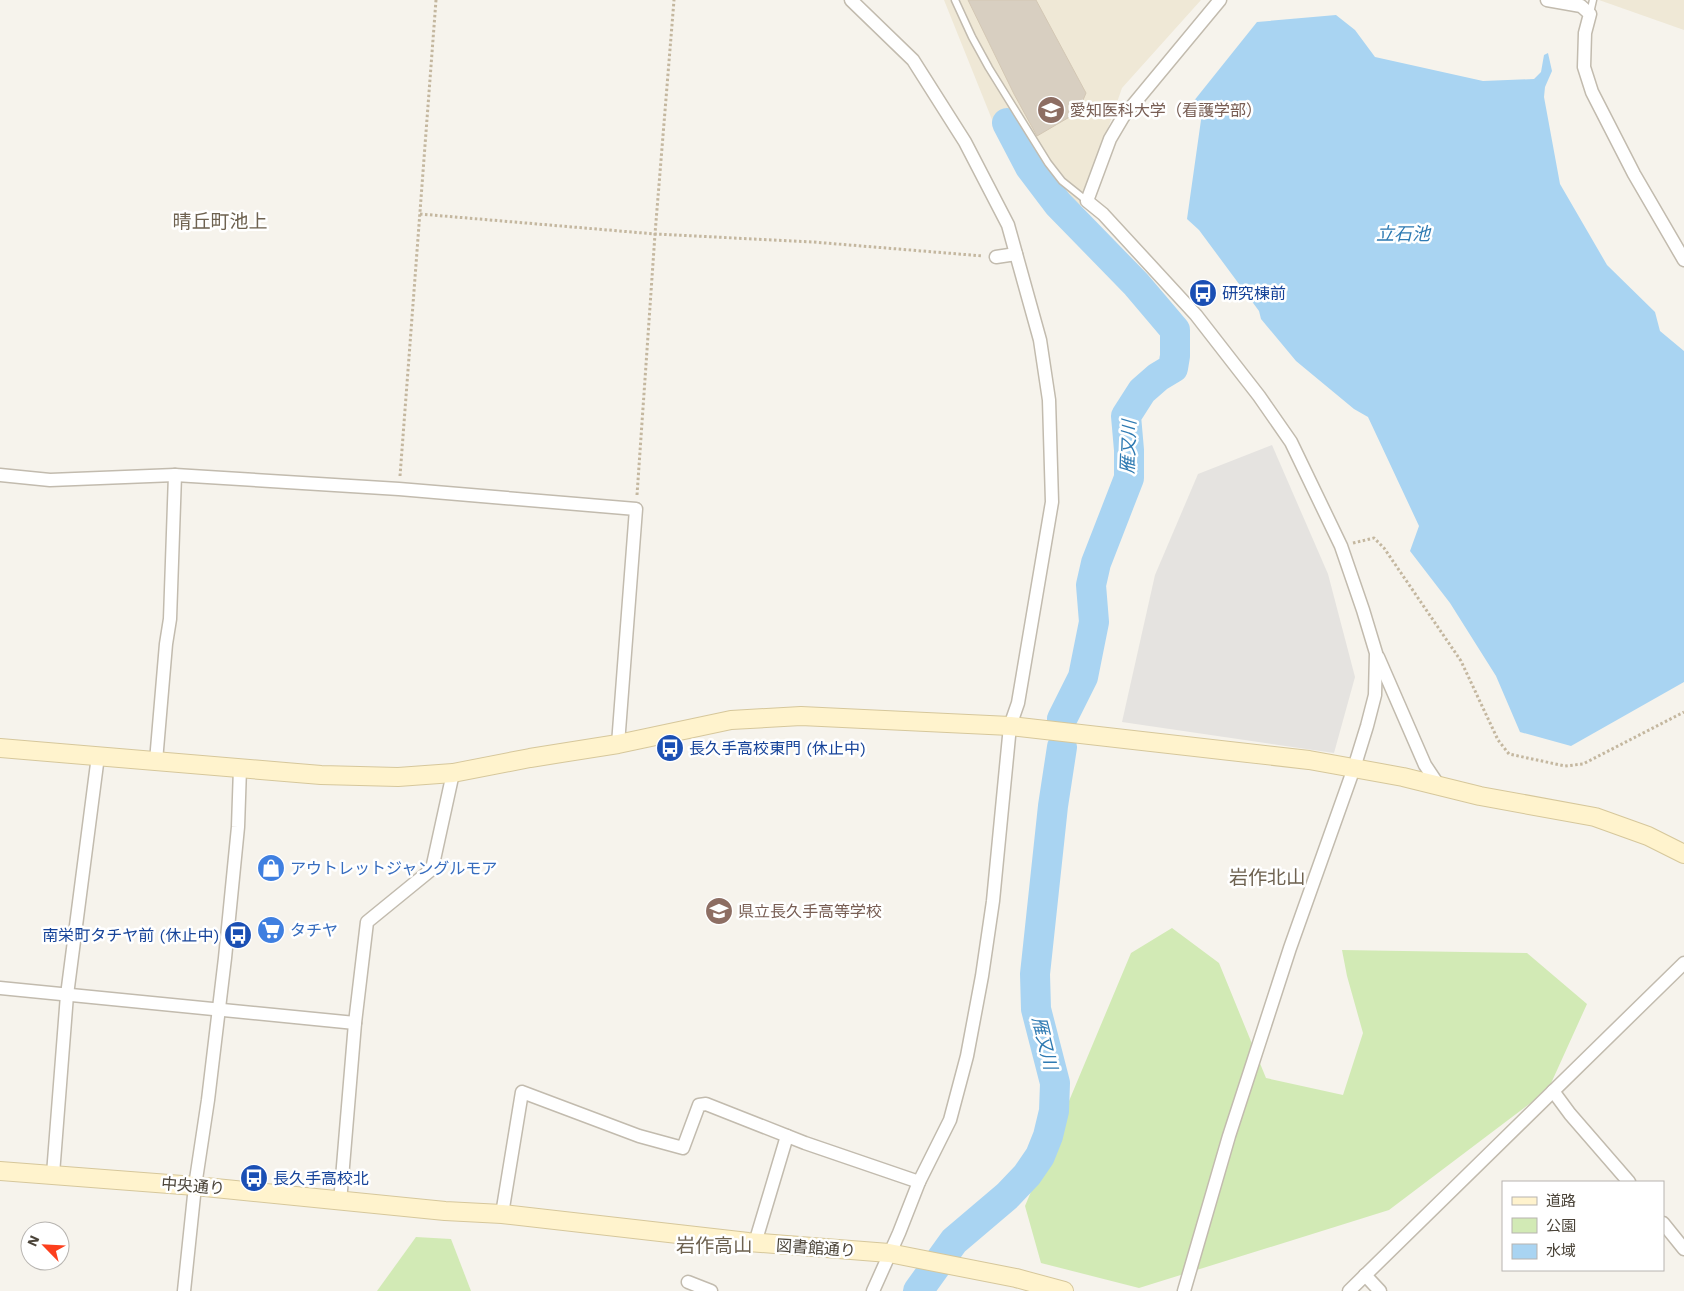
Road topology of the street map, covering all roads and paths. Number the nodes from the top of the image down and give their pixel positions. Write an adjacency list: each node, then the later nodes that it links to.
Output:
1 (436, 0): 10 (path)
2 (674, 0): 11 (path)
3 (852, 0): 12 (street)
4 (955, 0): 9 (lane)
5 (1220, 0): 9 (street)
6 (1547, 0): 8 (street)
7 (1593, 0): 8 (lane)
8 (1590, 14): 14 (street)
9 (1087, 201): 19 (street)
10 (420, 214): 11 (path); 17 (path)
11 (655, 234): 13 (path); 18 (path)
12 (1016, 254): 13 (street); 22 (street)
13 (996, 257)
14 (1684, 260)
15 (0, 475): 16 (street)
16 (175, 476): 17 (street); 26 (street)
17 (399, 489): 18 (street)
18 (636, 508): 23 (street)
19 (1340, 546): 20 (street); 21 (path)
20 (1376, 653): 28 (street); 30 (street)
21 (1684, 712)
22 (1010, 726): 23 (street); 28 (street); 42 (street)
23 (618, 744): 29 (street)
24 (0, 748): 25 (street)
25 (98, 756): 26 (street); 34 (street)
26 (156, 761): 27 (street)
27 (240, 768): 29 (street); 35 (street)
28 (1354, 768): 30 (street); 57 (street)
29 (453, 774): 36 (street)
30 (1439, 786): 31 (street)
31 (1684, 854)
32 (1684, 963): 37 (street)
33 (0, 988): 34 (street)
34 (68, 995): 35 (street); 40 (street)
35 (218, 1010): 36 (street); 43 (street)
36 (355, 1023): 44 (street)
37 (1553, 1092): 41 (street); 51 (street)
38 (787, 1136): 42 (street); 46 (street); 48 (street)
39 (0, 1170): 40 (street, 中央通り)
40 (53, 1174): 43 (street, 中央通り)
41 (1628, 1181)
42 (918, 1182): 50 (street)
43 (195, 1186): 44 (street, 中央通り); 53 (street)
44 (340, 1202): 45 (street, 中央通り)
45 (445, 1211): 46 (street, 図書館通り)
46 (502, 1214): 48 (street, 図書館通り)
47 (1664, 1224): 49 (street)
48 (754, 1243): 50 (street, 図書館通り)
49 (1684, 1249)
50 (889, 1253): 55 (street); 56 (street, 図書館通り)
51 (1365, 1275): 58 (street); 59 (street)
52 (688, 1282): 54 (street)
53 (184, 1291)
54 (711, 1291)
55 (873, 1291)
56 (1064, 1291)
57 (1184, 1291)
58 (1349, 1291)
59 (1380, 1291)

